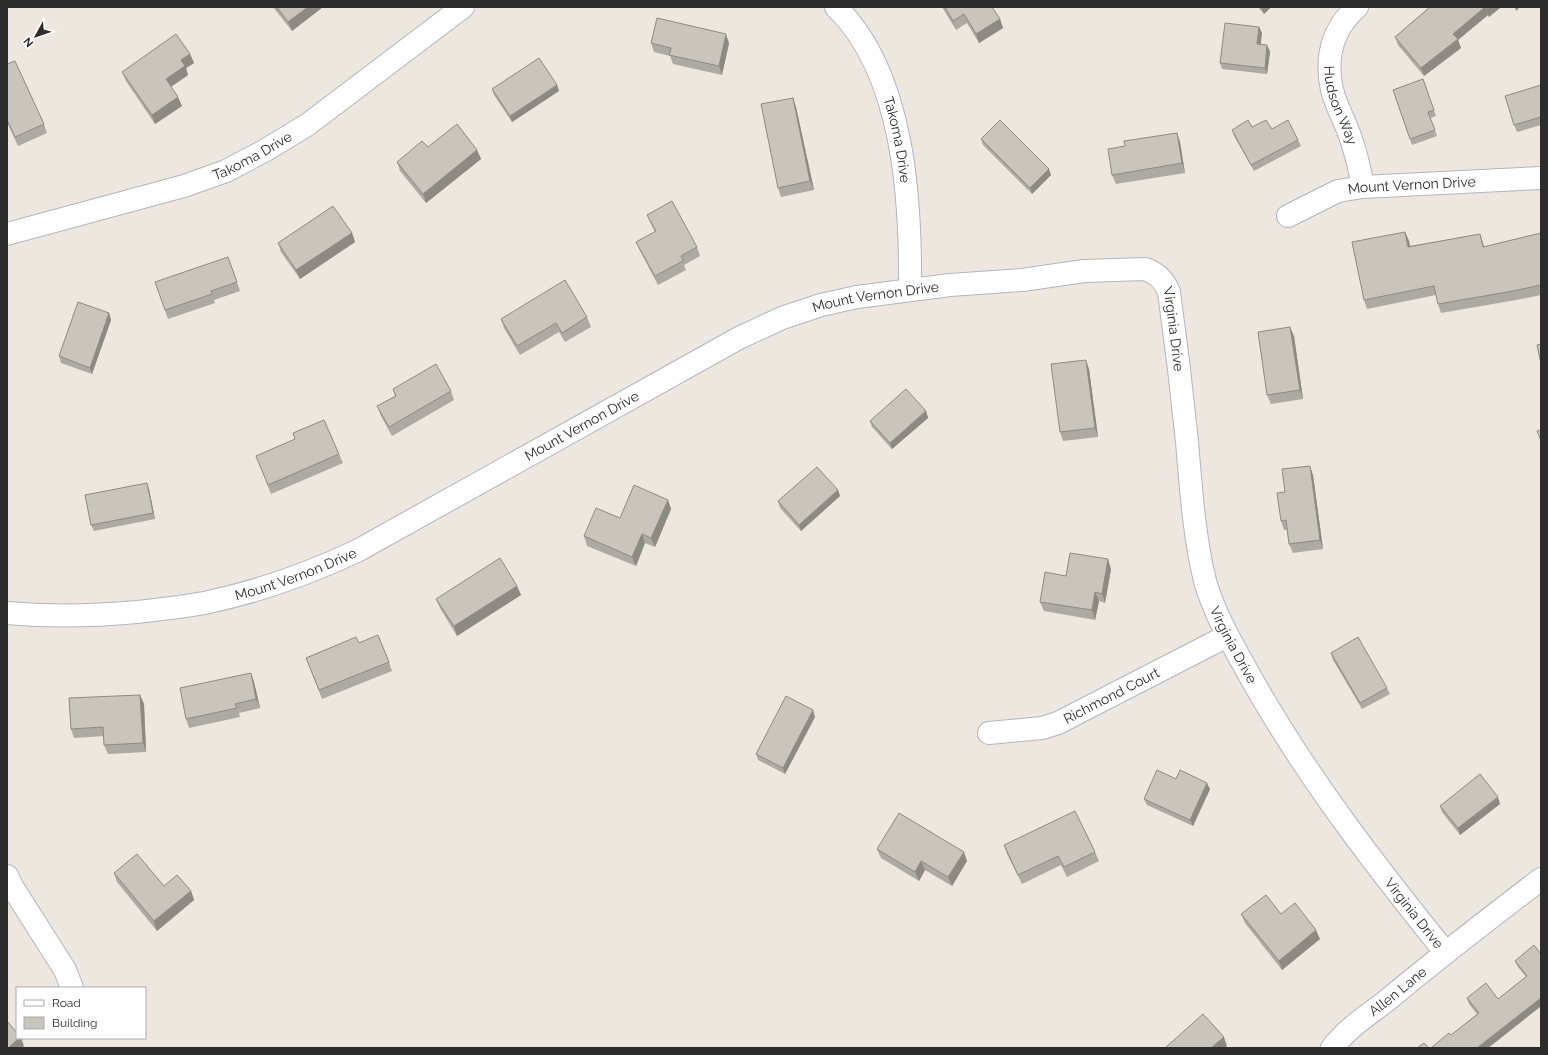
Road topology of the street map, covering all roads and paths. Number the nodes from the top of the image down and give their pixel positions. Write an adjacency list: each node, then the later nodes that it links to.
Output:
1 (463, 7): 7 (street, Takoma Drive)
2 (836, 7): 9 (street, Takoma Drive)
3 (1357, 7): 5 (street, Hudson Way)
4 (1541, 178): 5 (street, Mount Vernon Drive)
5 (1363, 187): 6 (street, Mount Vernon Drive)
6 (1288, 216)
7 (7, 234)
8 (1164, 281): 9 (street, Mount Vernon Drive); 11 (street, Virginia Drive)
9 (910, 289): 10 (street, Mount Vernon Drive)
10 (7, 613)
11 (1227, 636): 12 (street, Richmond Court); 15 (street, Virginia Drive)
12 (989, 733)
13 (7, 876): 16 (street)
14 (1541, 879): 15 (street, Allen Lane)
15 (1445, 952): 17 (street, Allen Lane)
16 (72, 987)
17 (1332, 1048)

